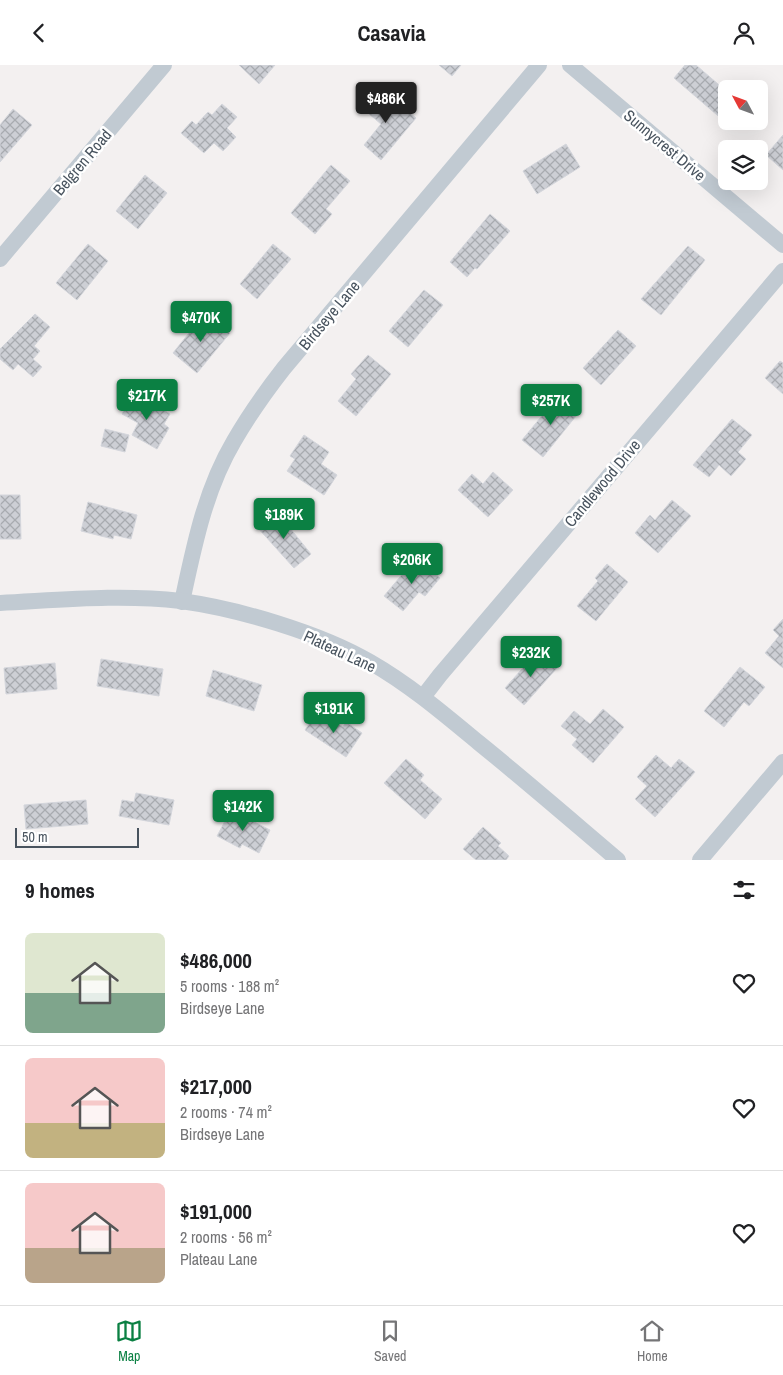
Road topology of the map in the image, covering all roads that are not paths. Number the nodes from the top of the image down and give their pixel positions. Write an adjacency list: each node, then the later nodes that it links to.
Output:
1 (164, 65): 5 (street, Belgren Road)
2 (539, 65): 7 (street, Birdseye Lane)
3 (570, 65): 4 (street, Sunnycrest Drive)
4 (783, 245)
5 (0, 259)
6 (783, 271): 9 (street, Candlewood Drive)
7 (182, 601): 8 (street, Plateau Lane); 9 (street, Plateau Lane)
8 (0, 603)
9 (423, 697): 11 (street, Plateau Lane)
10 (783, 762): 12 (street)
11 (618, 860)
12 (700, 860)

